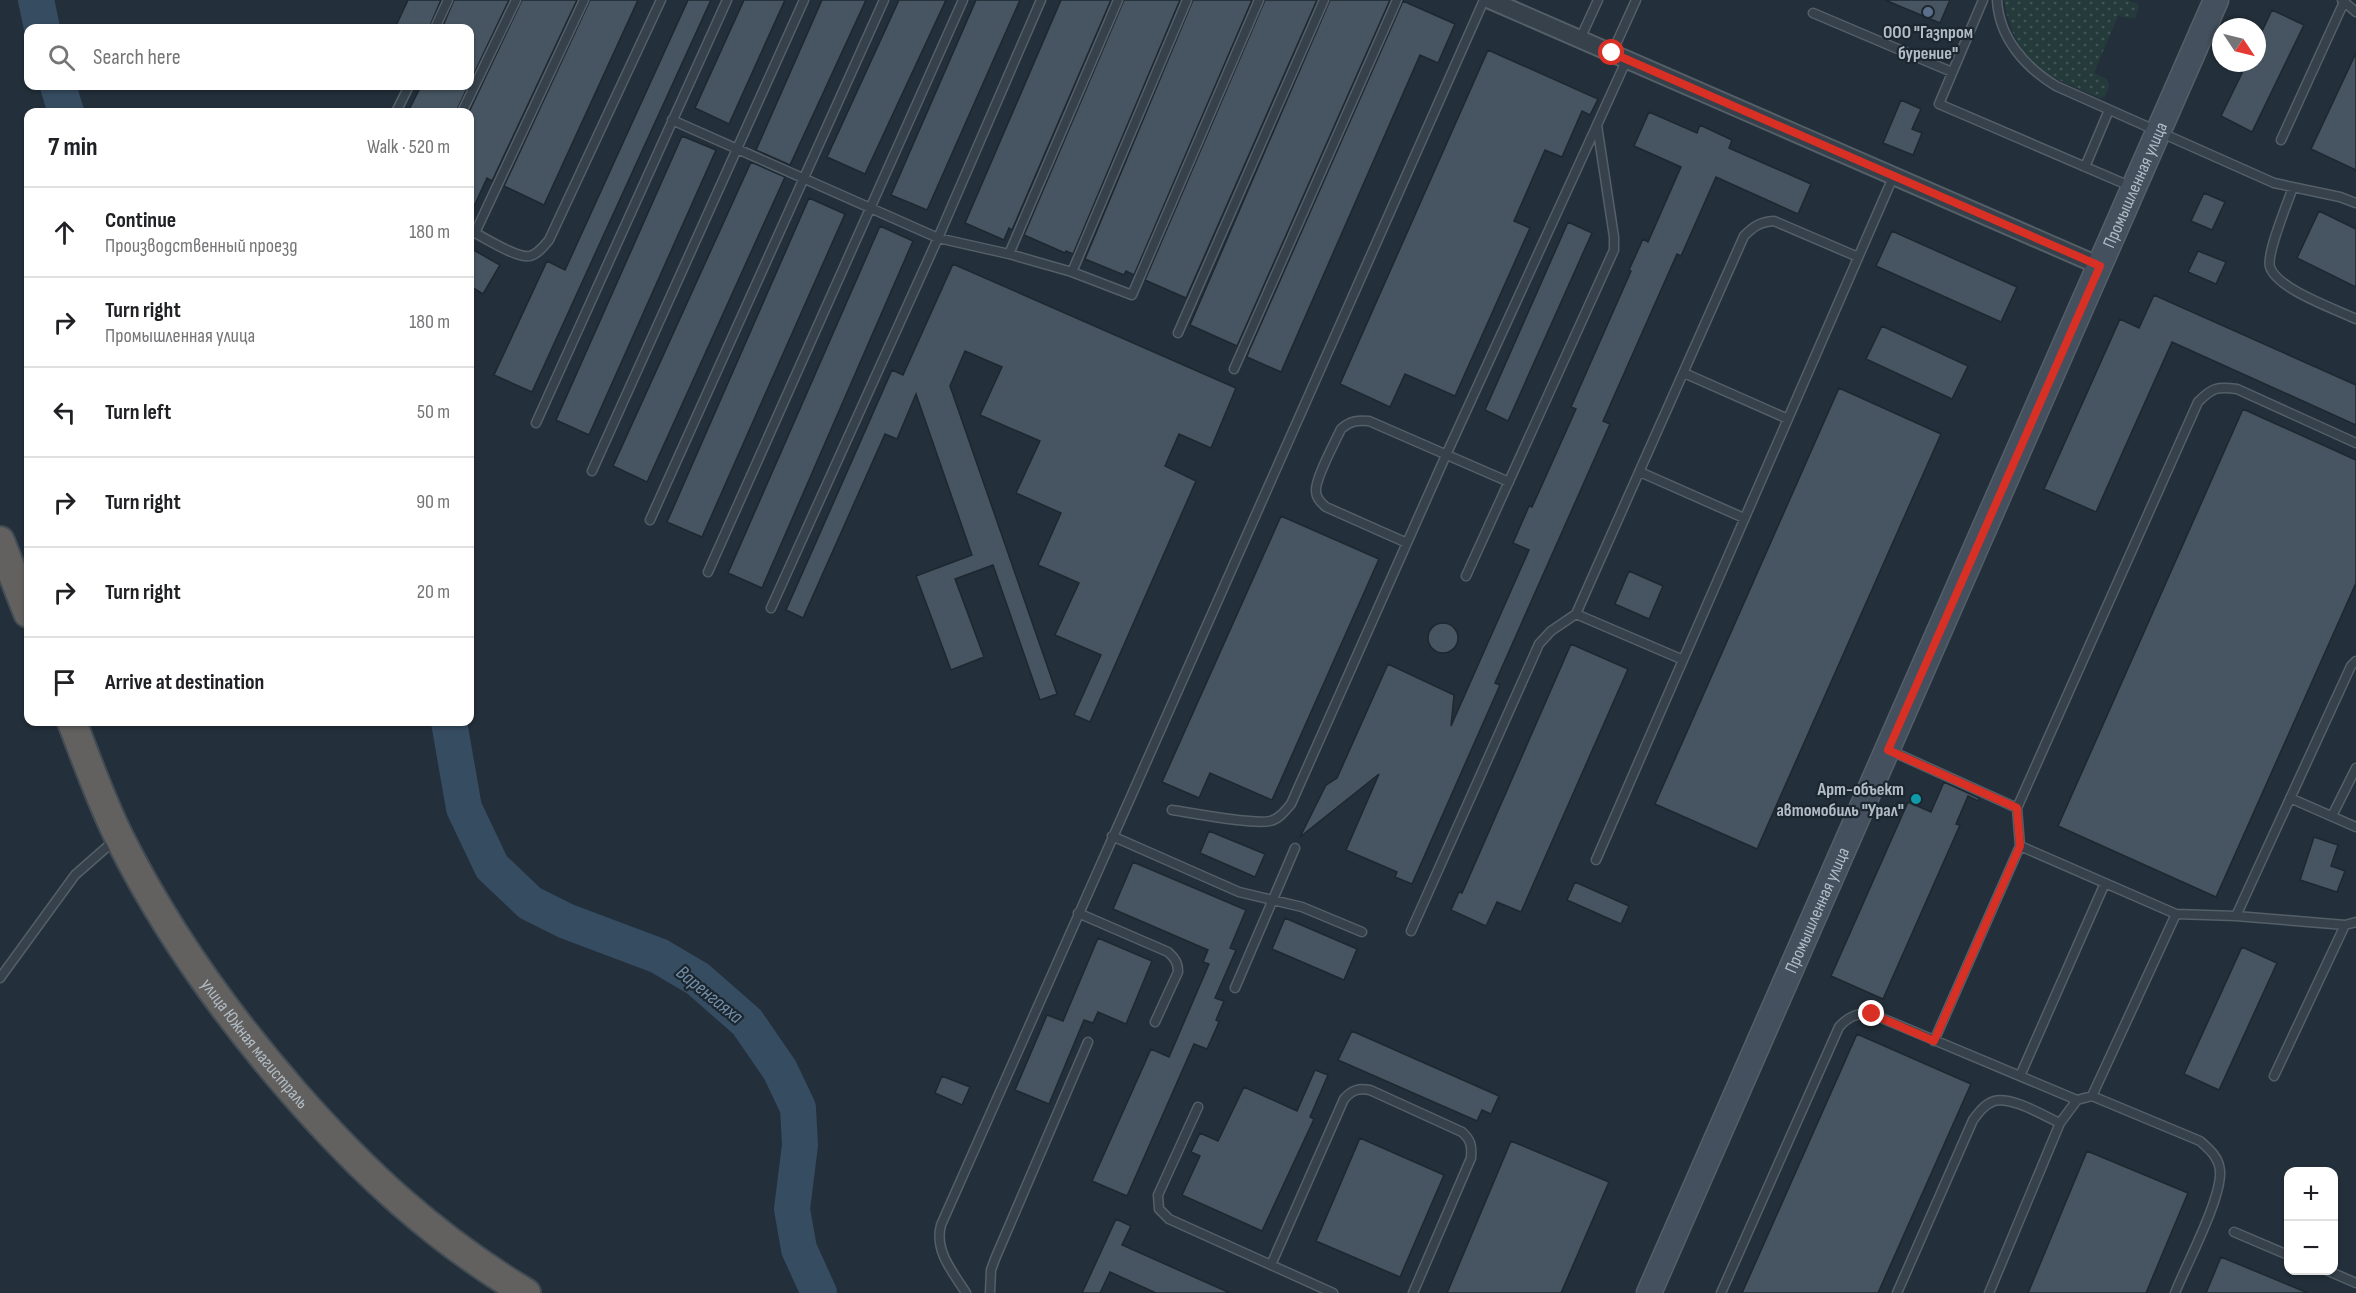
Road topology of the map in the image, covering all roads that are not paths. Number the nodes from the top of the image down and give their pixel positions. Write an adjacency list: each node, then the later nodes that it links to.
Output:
1 (448, 0): 25 (lane)
2 (516, 0): 29 (lane)
3 (584, 0): 47 (lane)
4 (661, 0): 48 (lane)
5 (727, 0): 35 (lane)
6 (804, 0): 39 (lane)
7 (884, 0): 42 (lane)
8 (963, 0): 46 (lane)
9 (1041, 0): 49 (lane)
10 (1118, 0): 50 (lane)
11 (1187, 0): 53 (lane)
12 (1259, 0): 53 (lane)
13 (1324, 0): 55 (lane)
14 (1397, 0): 56 (lane)
15 (1484, 0): 84 (lane)
16 (1490, 0): 26 (street)
17 (1598, 0): 26 (lane)
18 (1636, 0): 27 (lane)
19 (1983, 0): 28 (lane)
20 (1997, 0): 34 (lane)
21 (2216, 0): 37 (main road, Промышленная улица)
22 (2343, 1): 23 (lane); 38 (lane)
23 (2356, 12)
24 (1813, 13): 28 (lane)
25 (437, 24)
26 (1580, 39): 27 (street)
27 (1620, 56): 36 (lane); 41 (street)
28 (1952, 72): 40 (lane)
29 (474, 87)
30 (407, 90): 32 (lane)
31 (473, 90): 33 (lane)
32 (398, 108)
33 (464, 108)
34 (2109, 110): 37 (lane); 40 (lane)
35 (672, 120): 39 (lane); 59 (lane)
36 (1597, 125): 61 (lane); 64 (lane)
37 (2158, 132): 43 (lane); 44 (main road, Промышленная улица)
38 (2281, 140)
39 (738, 148): 42 (lane); 62 (lane)
40 (2085, 167): 44 (lane)
41 (1894, 175): 51 (lane); 52 (street)
42 (802, 179): 46 (lane); 66 (lane)
43 (2293, 187): 45 (lane); 54 (lane)
44 (2134, 188): 52 (main road, Промышленная улица)
45 (2356, 203)
46 (871, 209): 49 (lane); 69 (lane)
47 (474, 228)
48 (474, 233)
49 (938, 238): 50 (lane); 72 (lane)
50 (1009, 254): 53 (lane)
51 (1858, 257): 57 (lane); 58 (lane)
52 (2100, 266): 77 (main road, Промышленная улица)
53 (1072, 272)
54 (2356, 319)
55 (1178, 333)
56 (1234, 369)
57 (1684, 373): 58 (lane); 63 (lane)
58 (1788, 419): 65 (lane)
59 (536, 423)
60 (2356, 443): 80 (lane)
61 (1446, 454): 64 (lane); 68 (lane); 68 (lane)
62 (592, 471)
63 (1640, 472): 65 (lane); 73 (lane)
64 (1509, 482): 70 (lane)
65 (1744, 518): 74 (lane)
66 (650, 520)
67 (0, 541): 71 (highway)
68 (1407, 543): 81 (lane)
69 (708, 572)
70 (1466, 576)
71 (24, 603)
72 (771, 608)
73 (1576, 614): 74 (lane); 96 (lane)
74 (1681, 659): 88 (lane)
75 (2356, 661): 79 (lane)
76 (74, 726): 85 (highway, улица Южная магистраль)
77 (1888, 750): 80 (lane); 119 (main road, Промышленная улица)
78 (2356, 768): 82 (lane)
79 (2290, 798): 82 (lane); 93 (lane)
80 (2017, 808): 86 (lane)
81 (1172, 810)
82 (2332, 816): 83 (lane)
83 (2356, 826)
84 (1112, 836): 90 (lane); 91 (lane)
85 (119, 837): 98 (lane); 114 (highway, улица Южная магистраль)
86 (2020, 846): 89 (lane); 101 (lane)
87 (1295, 848): 90 (lane)
88 (1596, 860)
89 (2105, 883): 92 (lane); 103 (lane)
90 (1273, 899): 97 (lane); 99 (lane)
91 (1078, 913): 100 (lane); 115 (lane)
92 (2176, 914): 93 (lane); 105 (lane)
93 (2236, 916): 95 (lane)
94 (2356, 922): 95 (lane)
95 (2345, 925): 104 (lane)
96 (1411, 931)
97 (1362, 932)
98 (0, 978)
99 (1235, 988)
100 (1155, 1022)
101 (1934, 1041): 103 (lane); 120 (lane)
102 (1088, 1042): 116 (lane)
103 (2020, 1076): 106 (lane)
104 (2274, 1076)
105 (2092, 1096): 106 (lane); 123 (lane)
106 (2077, 1100): 108 (lane)
107 (1198, 1107): 111 (lane)
108 (2061, 1124): 121 (lane); 122 (lane)
109 (2234, 1232): 110 (lane)
110 (2284, 1253)
111 (1270, 1265): 117 (lane); 118 (lane)
112 (2338, 1275): 113 (lane)
113 (2356, 1283)
114 (526, 1293)
115 (966, 1293)
116 (990, 1293)
117 (1333, 1293)
118 (1413, 1293)
119 (1649, 1293)
120 (1721, 1293)
121 (1897, 1293)
122 (1989, 1293)
123 (2175, 1293)

